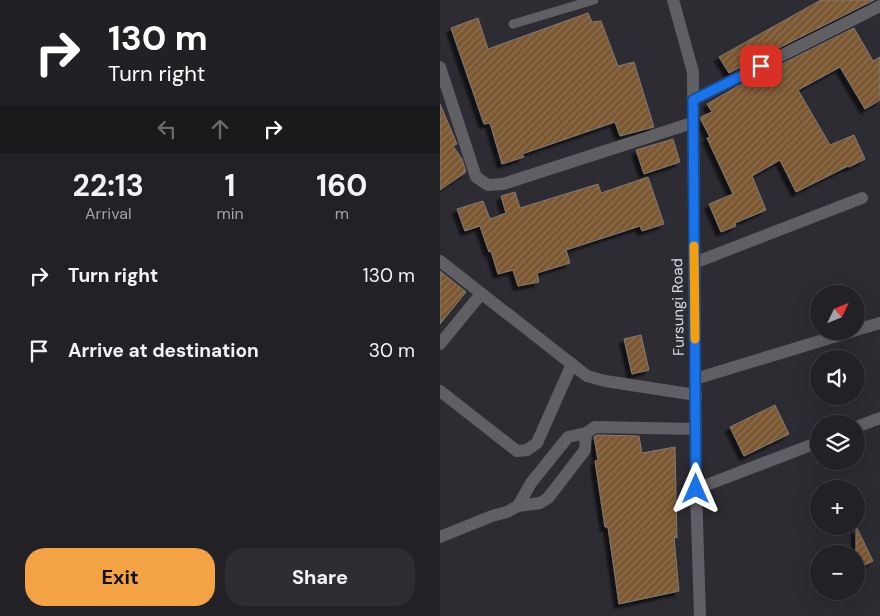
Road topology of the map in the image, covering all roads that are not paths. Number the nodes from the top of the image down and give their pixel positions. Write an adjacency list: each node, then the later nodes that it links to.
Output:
1 (594, 0): 4 (lane)
2 (673, 0): 6 (street, Fursungi Road)
3 (880, 6): 6 (street)
4 (513, 24)
5 (440, 67): 7 (street)
6 (693, 100): 7 (street, Fursungi Road)
7 (692, 123): 10 (street, Fursungi Road)
8 (862, 198): 10 (street)
9 (440, 261): 11 (street)
10 (694, 263): 17 (street, Fursungi Road)
11 (481, 294): 15 (street); 16 (street)
12 (880, 323): 13 (street)
13 (865, 328)
14 (825, 340): 17 (street)
15 (440, 344)
16 (572, 364): 18 (street); 19 (street)
17 (695, 379): 19 (street, Fursungi Road)
18 (440, 390)
19 (696, 395): 22 (street, Fursungi Road)
20 (880, 418): 21 (street)
21 (865, 424)
22 (696, 429): 23 (street); 25 (street, Fursungi Road)
23 (586, 433): 26 (street); 26 (street)
24 (810, 445): 25 (street)
25 (696, 489): 28 (street, Fursungi Road)
26 (518, 506): 27 (street)
27 (440, 537)
28 (700, 616)

